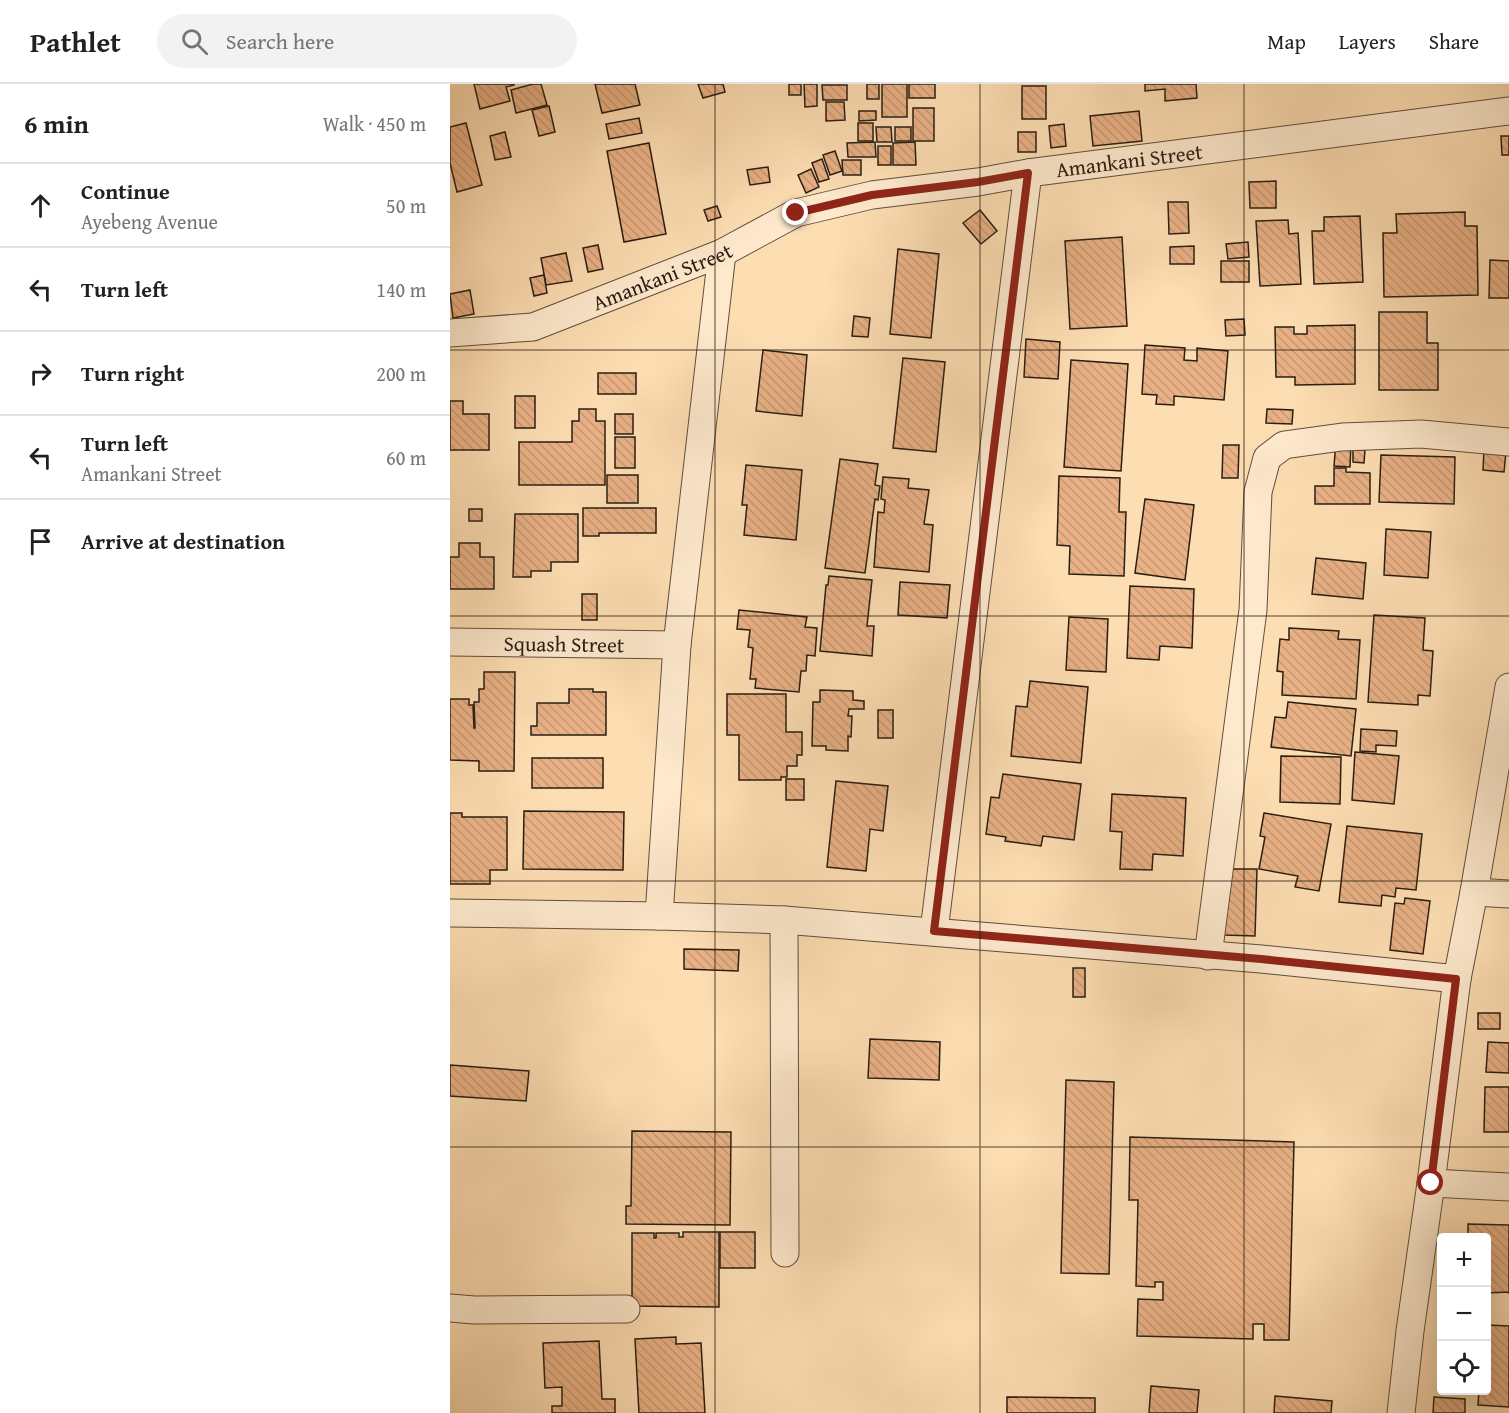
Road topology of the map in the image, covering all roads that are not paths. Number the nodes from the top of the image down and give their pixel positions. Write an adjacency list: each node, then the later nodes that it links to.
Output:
1 (1509, 111): 2 (street, Amankani Street)
2 (1028, 173): 3 (street, Amankani Street); 14 (street)
3 (722, 253): 4 (street, Amankani Street); 7 (street)
4 (450, 333)
5 (1509, 442): 15 (street)
6 (450, 642): 7 (street, Squash Street)
7 (676, 645): 12 (street)
8 (1509, 687): 9 (street)
9 (1474, 892): 10 (street); 16 (street)
10 (1509, 894)
11 (450, 913): 12 (street)
12 (659, 916): 13 (street)
13 (784, 920): 14 (street); 19 (street)
14 (934, 931): 15 (street)
15 (1208, 956): 16 (street)
16 (1456, 979): 17 (street)
17 (1431, 1183): 18 (street); 22 (street)
18 (1509, 1187)
19 (785, 1253)
20 (450, 1308): 21 (street)
21 (626, 1309)
22 (1401, 1413)

